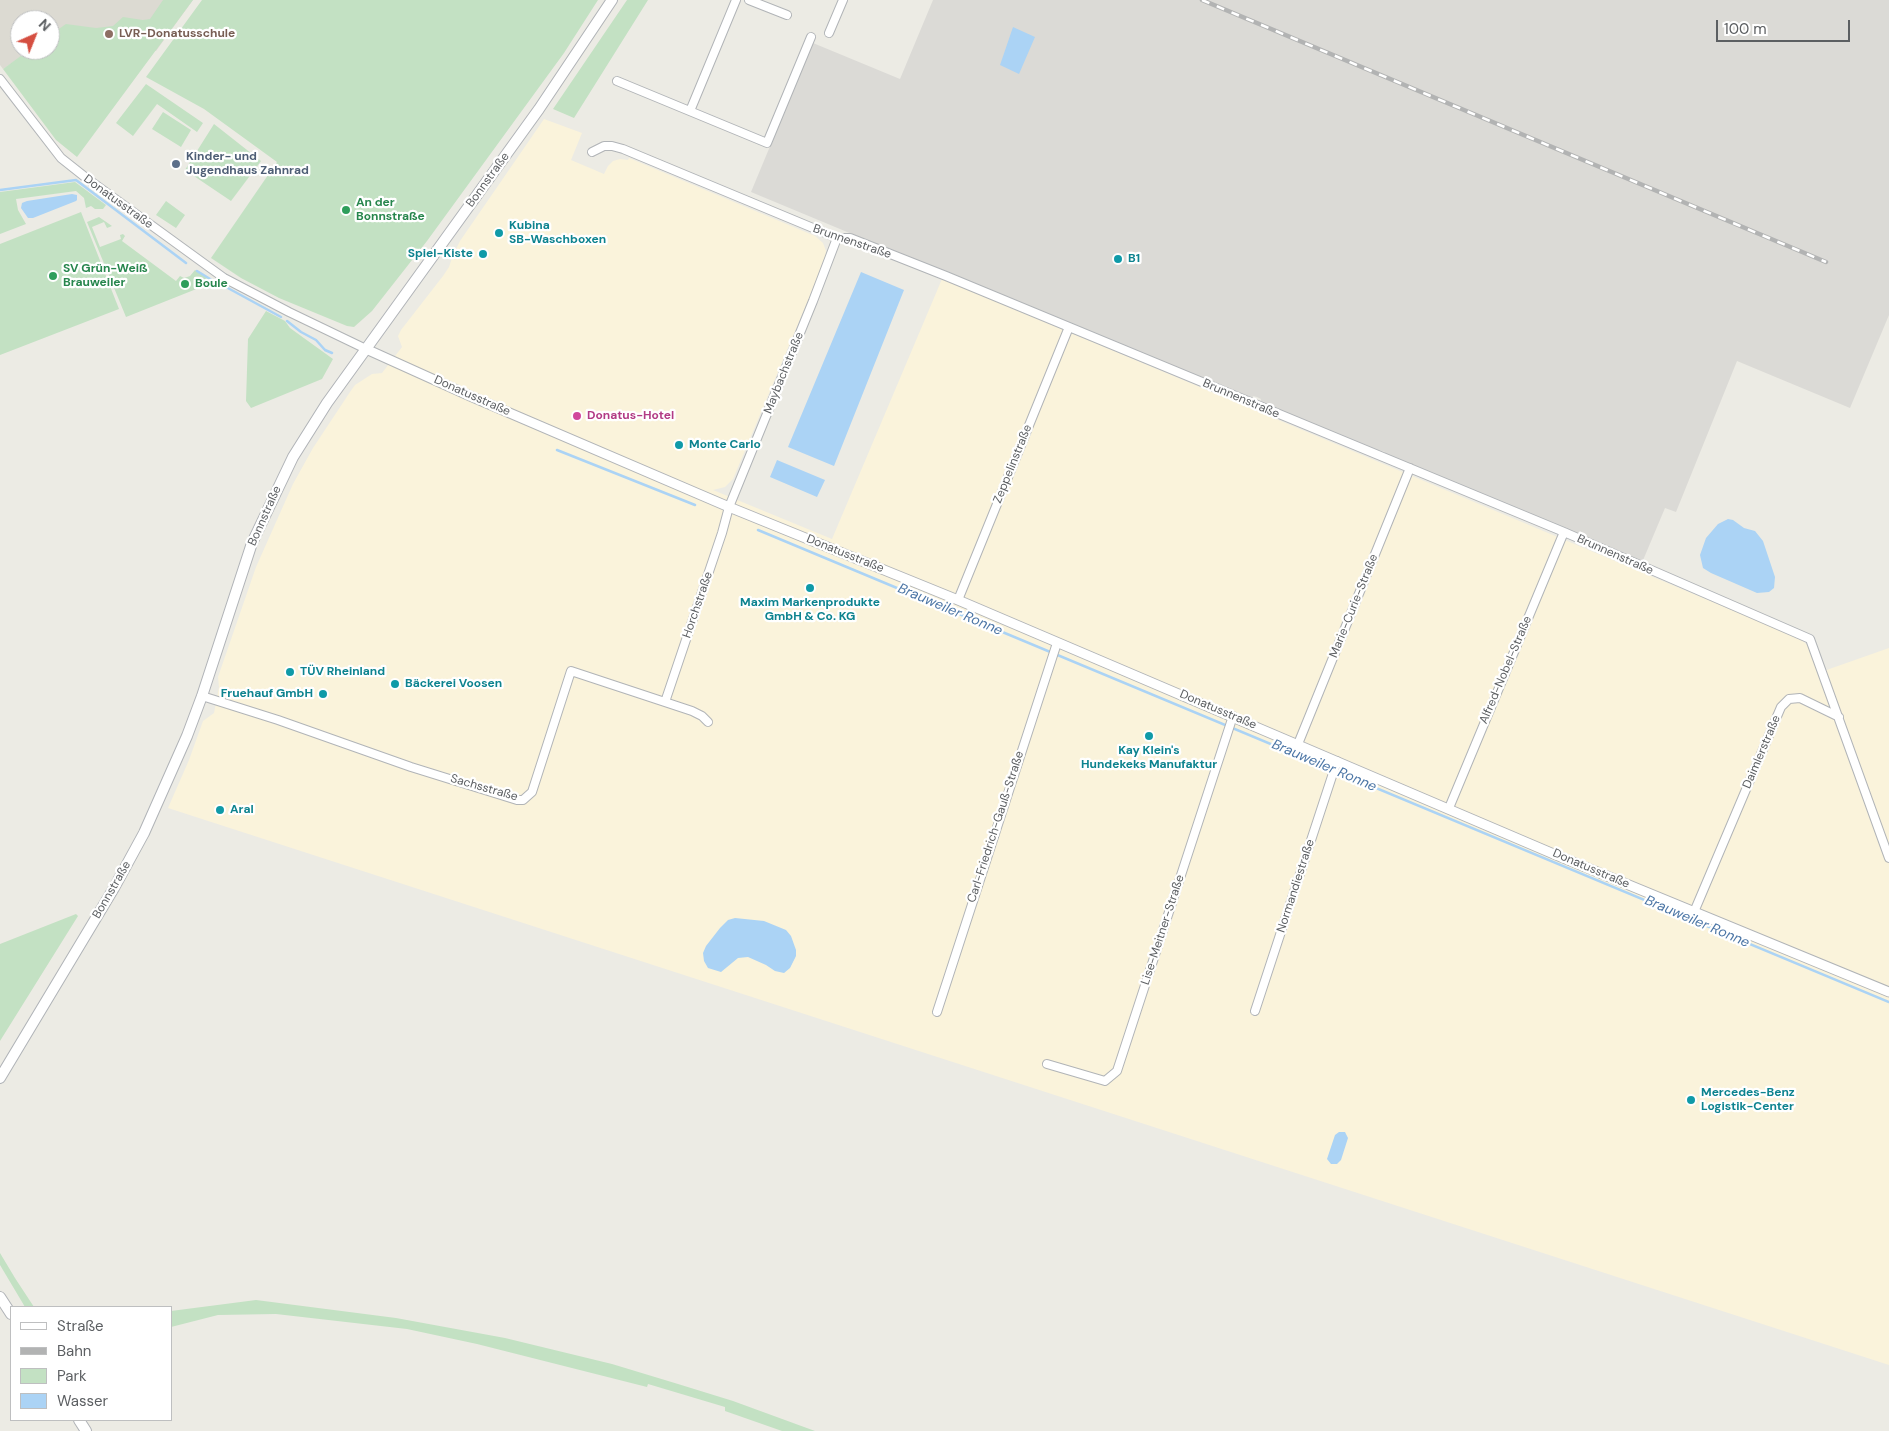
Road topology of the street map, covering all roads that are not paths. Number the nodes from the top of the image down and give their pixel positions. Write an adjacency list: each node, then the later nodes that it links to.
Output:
1 (612, 0): 14 (main road, Bonnstraße)
2 (736, 0): 10 (street)
3 (750, 0): 5 (street)
4 (843, 0): 6 (street)
5 (787, 15)
6 (829, 34)
7 (811, 37): 10 (street)
8 (0, 78): 14 (street, Donatusstraße)
9 (617, 81): 10 (street)
10 (690, 111)
11 (592, 152): 12 (street, Brunnenstraße)
12 (837, 238): 13 (street, Brunnenstraße); 16 (street, Maybachstraße)
13 (1069, 327): 15 (street, Brunnenstraße); 18 (street, Zeppelinstraße)
14 (366, 349): 16 (street, Donatusstraße); 20 (main road, Bonnstraße)
15 (1410, 468): 17 (street, Brunnenstraße); 25 (street, Marie-Curie-Straße)
16 (729, 507): 18 (street, Donatusstraße); 21 (street, Horchstraße)
17 (1564, 532): 22 (street, Brunnenstraße); 27 (street, Alfred-Nobel-Straße)
18 (958, 600): 19 (street, Donatusstraße)
19 (1056, 646): 23 (street, Donatusstraße); 32 (street, Carl-Friedrich-Gauß-Straße)
20 (202, 696): 21 (street, Sachsstraße); 34 (main road, Bonnstraße)
21 (664, 702): 24 (street, Sachsstraße)
22 (1839, 717): 28 (street); 29 (street, Daimlerstraße)
23 (1232, 719): 25 (street, Donatusstraße); 33 (street, Lise-Meitner-Straße)
24 (708, 722)
25 (1298, 744): 26 (street, Donatusstraße)
26 (1336, 763): 27 (street, Donatusstraße); 31 (street, Normandiestraße)
27 (1449, 808): 29 (street, Donatusstraße)
28 (1889, 858)
29 (1694, 912): 30 (street, Donatusstraße)
30 (1889, 992)
31 (1256, 1011)
32 (937, 1012)
33 (1047, 1064)
34 (0, 1078)
35 (0, 1297): 36 (main road)
36 (10, 1312)

